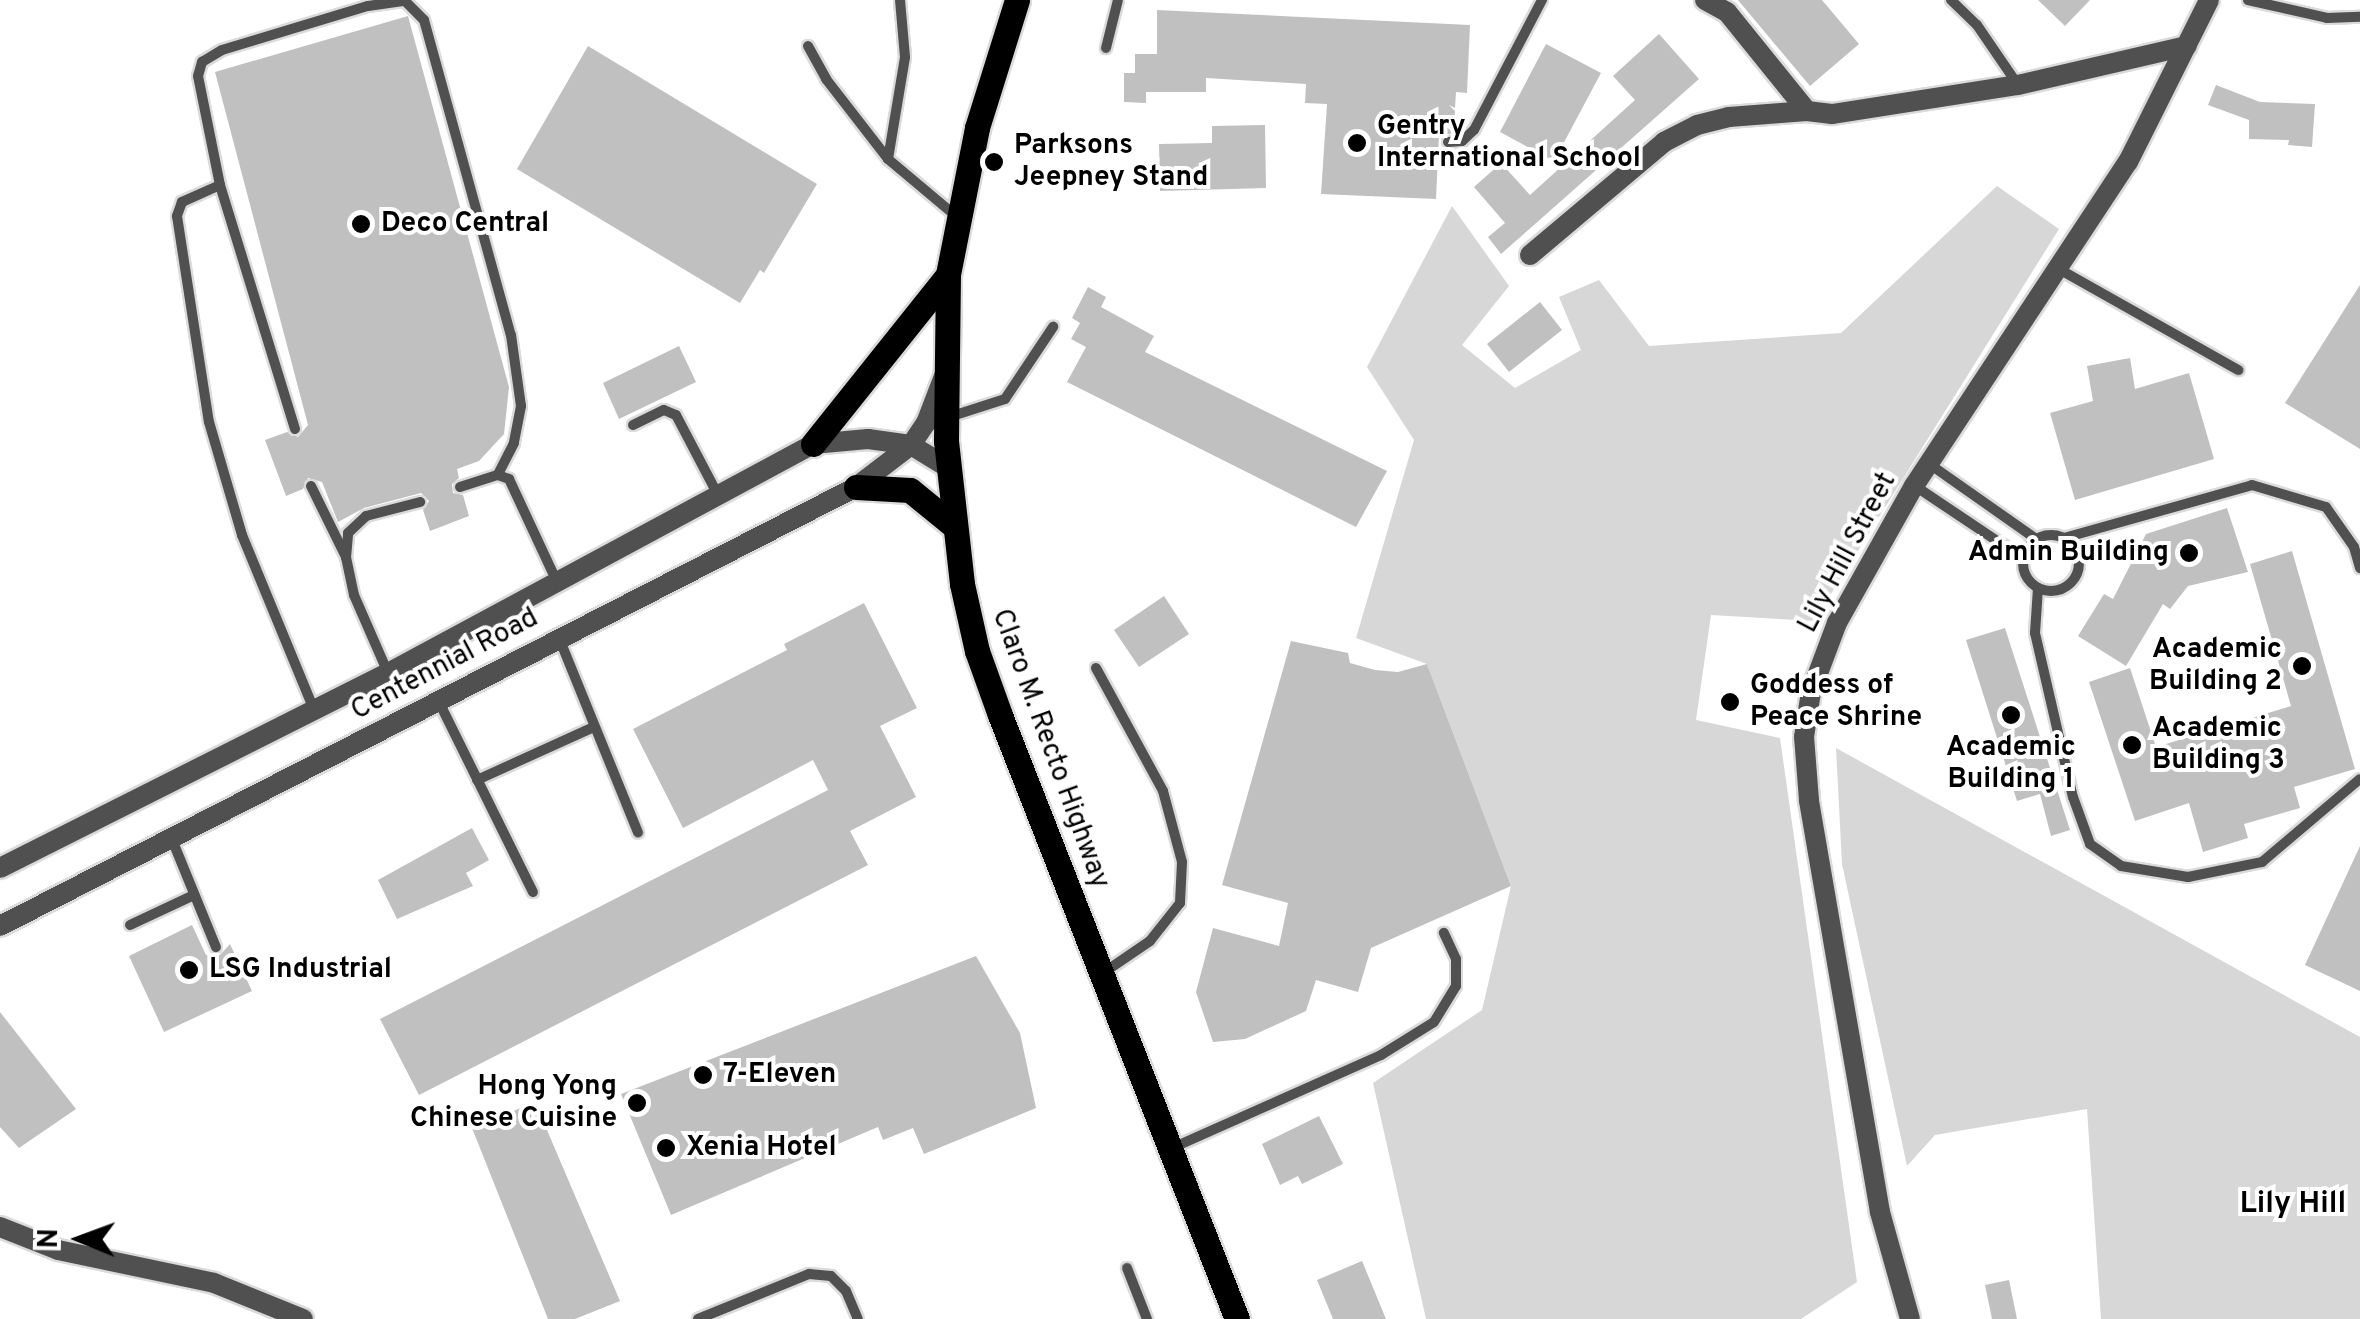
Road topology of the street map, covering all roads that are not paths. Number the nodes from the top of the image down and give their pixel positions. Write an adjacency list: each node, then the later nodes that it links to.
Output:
1 (900, 0): 16 (lane)
2 (1018, 0): 18 (main road, Claro M. Recto Highway)
3 (1118, 0): 12 (lane)
4 (1542, 0): 15 (lane)
5 (1706, 0): 14 (street)
6 (1951, 0): 13 (lane)
7 (2209, 0): 11 (street, Lily Hill Street)
8 (2248, 0): 9 (lane)
9 (2360, 17)
10 (808, 46): 16 (lane)
11 (2187, 46): 13 (street); 20 (street, Lily Hill Street)
12 (1106, 48)
13 (2018, 85): 14 (street)
14 (1807, 112): 19 (street)
15 (1448, 142)
16 (888, 159): 18 (lane)
17 (220, 185): 27 (lane); 32 (lane); 51 (lane)
18 (957, 217): 21 (main road, Claro M. Recto Highway)
19 (1530, 254)
20 (2059, 269): 23 (lane); 30 (street, Lily Hill Street)
21 (948, 275): 24 (main road, Claro M. Recto Highway); 28 (main road)
22 (1052, 327): 25 (lane)
23 (2238, 370)
24 (945, 373): 25 (main road, Claro M. Recto Highway); 29 (street, Centennial Road)
25 (945, 419): 31 (main road, Claro M. Recto Highway)
26 (633, 425): 37 (lane)
27 (295, 429)
28 (813, 444): 29 (street, Centennial Road); 37 (street, Centennial Road)
29 (911, 445): 31 (street, Centennial Road); 36 (street, Centennial Road)
30 (1928, 463): 35 (street, Lily Hill Street); 41 (lane)
31 (947, 467): 39 (main road, Claro M. Recto Highway)
32 (498, 475): 34 (lane); 45 (lane)
33 (311, 486): 42 (lane)
34 (460, 486)
35 (1914, 486): 43 (lane); 74 (street, Lily Hill Street)
36 (856, 487): 39 (main road); 47 (street, Centennial Road)
37 (719, 498): 45 (street, Centennial Road)
38 (420, 502): 42 (lane)
39 (953, 525): 65 (main road, Claro M. Recto Highway)
40 (2064, 538): 41 (lane); 44 (lane); 46 (lane)
41 (2036, 539): 43 (lane)
42 (346, 558): 49 (lane)
43 (2024, 559): 46 (lane)
44 (2360, 568)
45 (557, 583): 49 (street, Centennial Road)
46 (2038, 588): 55 (lane)
47 (558, 637): 50 (street, Centennial Road); 52 (lane)
48 (1096, 668): 65 (lane)
49 (388, 673): 51 (street, Centennial Road)
50 (439, 702): 54 (lane); 57 (street, Centennial Road)
51 (314, 710): 58 (street, Centennial Road)
52 (594, 727): 54 (lane); 56 (lane)
53 (2360, 779): 55 (lane)
54 (478, 780): 59 (lane)
55 (2354, 795)
56 (638, 834)
57 (171, 836): 60 (lane); 62 (street, Centennial Road)
58 (0, 868)
59 (533, 892)
60 (194, 895): 61 (lane); 64 (lane)
61 (130, 925)
62 (0, 926)
63 (1444, 934): 66 (lane)
64 (216, 946)
65 (1102, 974): 66 (main road, Claro M. Recto Highway)
66 (1169, 1149): 73 (main road, Claro M. Recto Highway)
67 (0, 1227): 69 (street)
68 (1127, 1268): 72 (lane)
69 (303, 1319)
70 (698, 1319): 71 (lane)
71 (858, 1319)
72 (1147, 1319)
73 (1236, 1319)
74 (1910, 1319)

